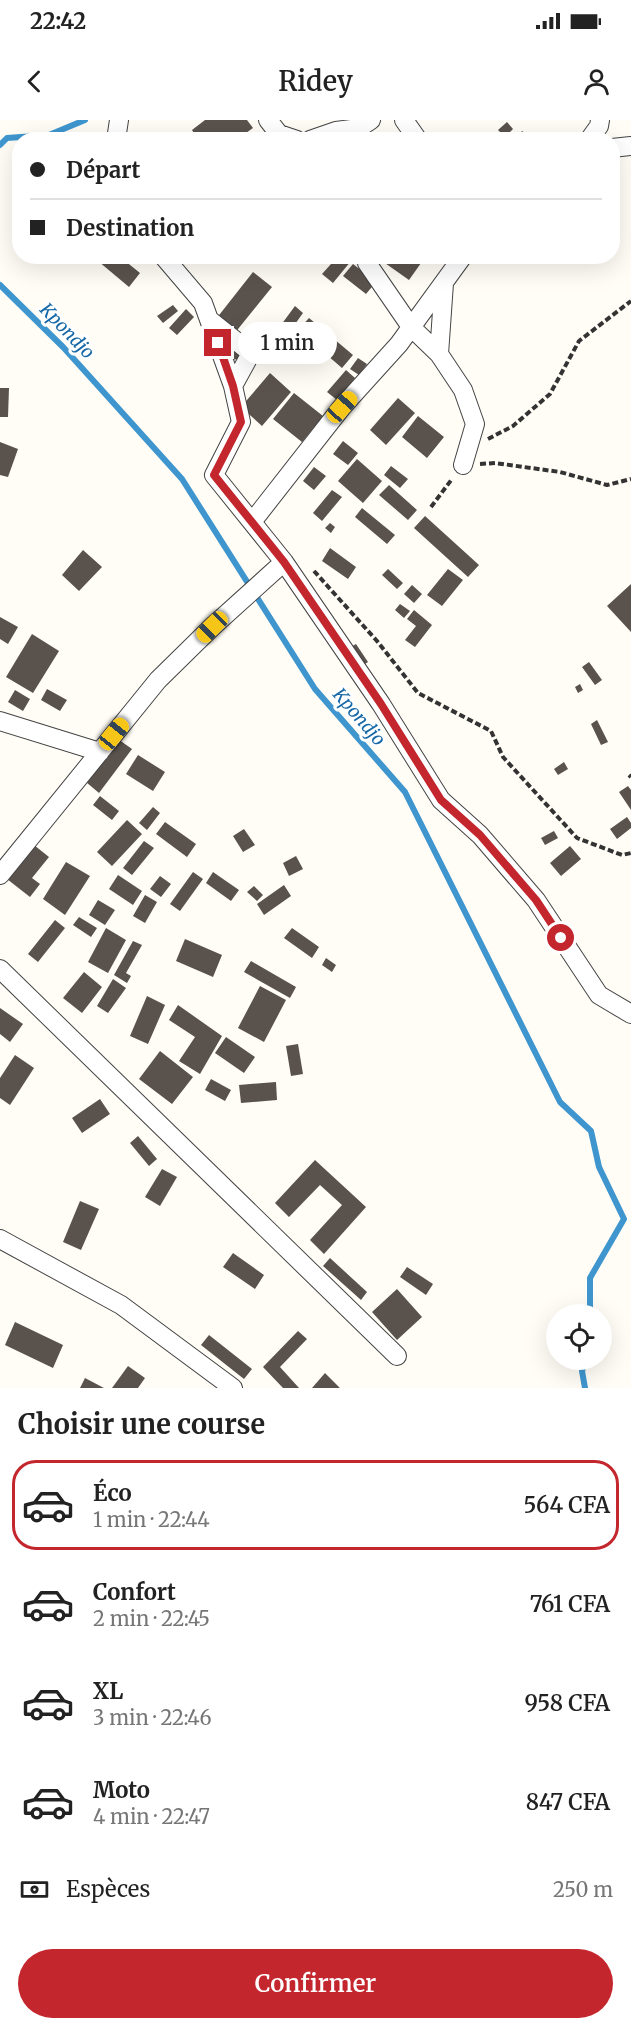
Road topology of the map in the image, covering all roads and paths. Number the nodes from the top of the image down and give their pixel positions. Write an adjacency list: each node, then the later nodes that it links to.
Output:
1 (268, 120): 3 (street)
2 (369, 127): 4 (street)
3 (277, 132)
4 (333, 132)
5 (170, 264): 10 (street)
6 (368, 264): 11 (street)
7 (457, 264): 8 (street)
8 (444, 283): 11 (street); 12 (street)
9 (631, 301): 14 (path)
10 (211, 321): 13 (street); 13 (street)
11 (411, 327): 12 (street); 17 (street)
12 (439, 354): 14 (street)
13 (233, 386): 17 (street)
14 (466, 458): 15 (path); 16 (path)
15 (631, 479)
16 (431, 507)
17 (252, 522): 18 (street)
18 (279, 566): 20 (street); 21 (path); 24 (street)
19 (0, 721): 20 (street)
20 (100, 752): 22 (street)
21 (631, 853)
22 (0, 875)
23 (0, 969): 26 (street)
24 (631, 1014)
25 (0, 1239): 27 (street)
26 (397, 1356)
27 (233, 1388)

